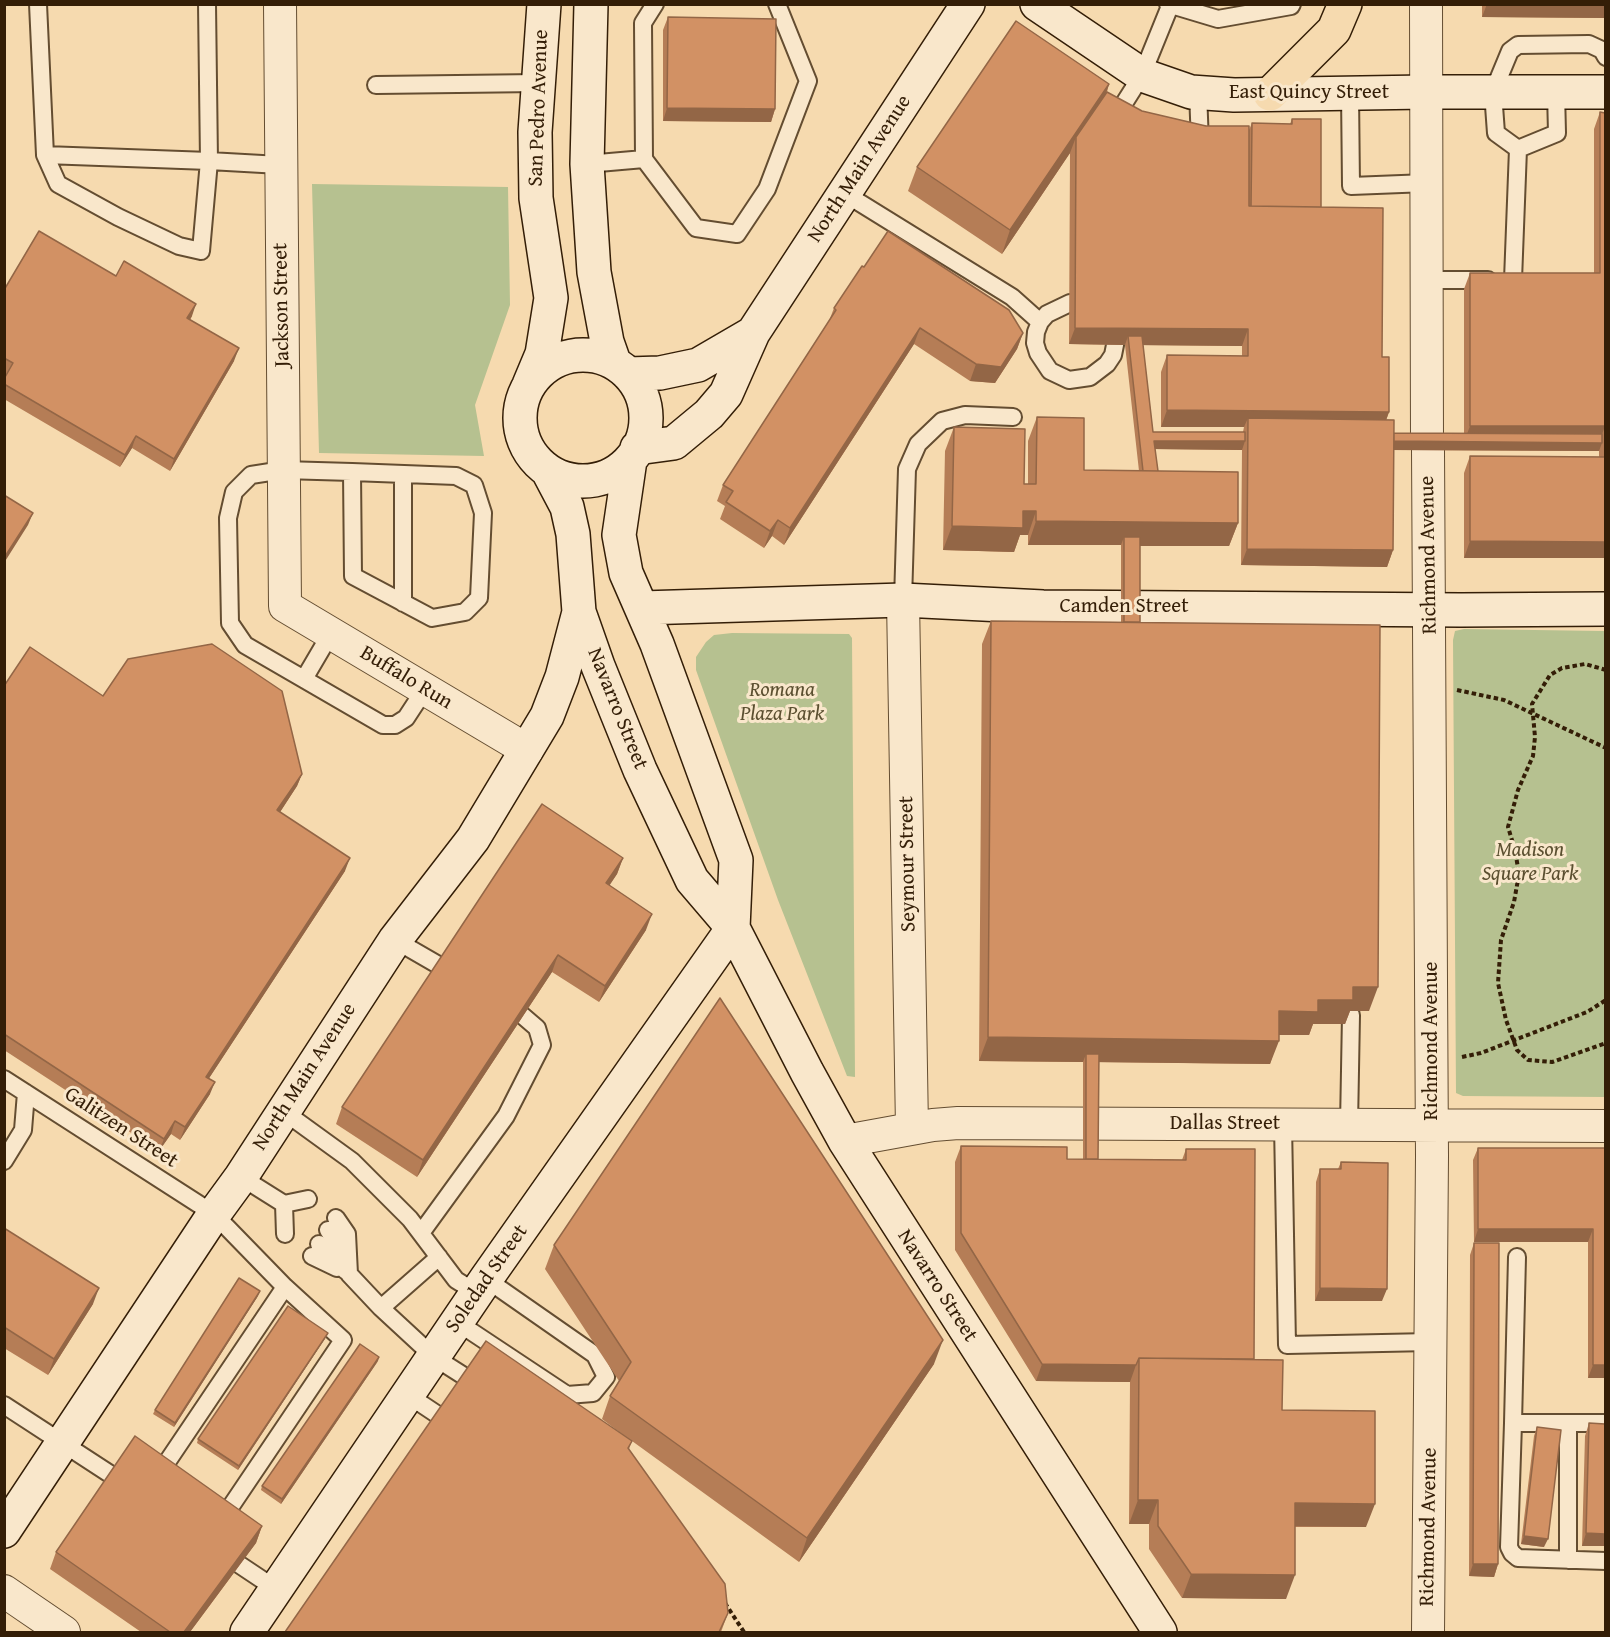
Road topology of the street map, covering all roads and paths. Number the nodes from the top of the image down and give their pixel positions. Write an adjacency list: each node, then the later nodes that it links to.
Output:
1 (38, 4): 28 (lane)
2 (207, 4): 30 (lane)
3 (280, 4): 32 (street, Jackson Street)
4 (544, 4): 16 (main road, San Pedro Avenue)
5 (591, 4): 31 (main road)
6 (655, 4): 29 (lane)
7 (777, 4): 29 (lane)
8 (968, 4): 34 (main road, North Main Avenue)
9 (1037, 4): 15 (main road, East Quincy Street)
10 (1292, 4): 13 (lane)
11 (1345, 4): 24 (highway)
12 (1426, 4): 19 (street, Richmond Avenue)
13 (1169, 5): 15 (lane)
14 (1605, 57): 20 (lane)
15 (1142, 75): 18 (main road, East Quincy Street); 25 (lane)
16 (538, 82): 17 (lane); 41 (main road, San Pedro Avenue)
17 (376, 85)
18 (1198, 92): 24 (main road, East Quincy Street); 26 (lane)
19 (1426, 92): 20 (main road, East Quincy Street); 23 (main road, East Quincy Street); 33 (street, Richmond Avenue)
20 (1493, 92): 21 (main road, East Quincy Street); 27 (lane)
21 (1556, 92): 22 (main road, East Quincy Street); 27 (lane)
22 (1605, 92)
23 (1350, 93): 24 (main road, East Quincy Street); 33 (lane)
24 (1270, 94)
25 (1116, 116)
26 (1200, 142)
27 (1518, 149): 35 (lane)
28 (45, 155): 30 (lane); 30 (lane)
29 (644, 159): 31 (lane)
30 (209, 161): 32 (lane)
31 (587, 164): 40 (main road)
32 (280, 165): 44 (street, Jackson Street)
33 (1427, 183): 35 (street, Richmond Avenue)
34 (844, 192): 37 (lane); 38 (main road, North Main Avenue)
35 (1427, 280): 53 (street, Richmond Avenue)
36 (1070, 303): 37 (lane)
37 (1040, 322): 39 (lane)
38 (753, 333): 40 (main road, North Main Avenue); 43 (main road, North Main Avenue)
39 (1115, 345)
40 (621, 368): 41 (main road); 43 (main road)
41 (528, 387): 45 (main road)
42 (1013, 417): 48 (lane)
43 (634, 454): 45 (main road); 51 (main road, Navarro Street)
44 (284, 470): 46 (lane); 50 (street, Jackson Street); 57 (lane)
45 (548, 471): 54 (main road, Navarro Street)
46 (352, 472): 47 (lane); 49 (lane)
47 (403, 474): 49 (lane); 49 (lane)
48 (903, 600): 51 (main road, Camden Street); 53 (main road, Camden Street); 79 (street, Seymour Street)
49 (403, 603)
50 (285, 606): 55 (street, Buffalo Run)
51 (642, 608): 63 (main road, Navarro Street)
52 (1605, 609): 53 (main road, Camden Street)
53 (1430, 610): 58 (street, Richmond Avenue)
54 (579, 612): 62 (main road, North Main Avenue); 63 (main road, Navarro Street)
55 (331, 633): 57 (lane); 59 (street, Buffalo Run)
56 (1605, 670): 60 (path)
57 (304, 679): 59 (lane)
58 (1430, 686): 60 (path); 71 (street, Richmond Avenue)
59 (425, 689): 62 (street, Buffalo Run)
60 (1533, 714): 61 (path); 69 (path)
61 (1605, 748)
62 (527, 750): 64 (main road, North Main Avenue)
63 (734, 928): 80 (main road, Navarro Street); 89 (main road, Soledad Street)
64 (395, 940): 65 (lane); 74 (main road, North Main Avenue)
65 (440, 966)
66 (1605, 1000): 69 (path)
67 (1351, 1015): 76 (lane)
68 (523, 1016): 85 (lane)
69 (1513, 1040): 70 (path); 71 (path)
70 (1605, 1043)
71 (1432, 1062): 77 (street, Richmond Avenue)
72 (4, 1079): 73 (lane, Galitzen Street)
73 (26, 1093): 81 (lane); 84 (lane, Galitzen Street)
74 (283, 1112): 82 (main road, North Main Avenue); 85 (lane)
75 (1283, 1124): 76 (street, Dallas Street); 79 (street, Dallas Street); 93 (lane)
76 (1349, 1125): 77 (street, Dallas Street)
77 (1432, 1125): 78 (street, Dallas Street); 93 (street, Richmond Avenue)
78 (1605, 1126)
79 (912, 1128): 80 (street, Dallas Street)
80 (845, 1141): 114 (main road, Navarro Street)
81 (4, 1161)
82 (241, 1178): 83 (lane); 84 (main road, North Main Avenue)
83 (284, 1204): 83 (lane)
84 (214, 1214): 90 (lane, Galitzen Street); 100 (main road, North Main Avenue)
85 (421, 1233): 86 (lane)
86 (439, 1257): 89 (lane); 91 (lane)
87 (1517, 1257): 97 (lane)
88 (349, 1274): 88 (lane); 91 (lane)
89 (481, 1286): 92 (main road, Soledad Street); 92 (lane)
90 (285, 1287): 101 (lane); 104 (lane, Galitzen Street)
91 (381, 1308): 94 (lane)
92 (457, 1322): 94 (main road, Soledad Street)
93 (1430, 1342): 115 (street, Richmond Avenue)
94 (434, 1357): 95 (main road, Soledad Street); 95 (lane)
95 (408, 1395): 108 (main road, Soledad Street)
96 (4, 1405): 100 (lane)
97 (1513, 1423): 98 (lane); 105 (lane)
98 (1568, 1424): 99 (lane); 105 (lane)
99 (1605, 1424)
100 (62, 1441): 102 (lane); 103 (main road, North Main Avenue)
101 (159, 1474)
102 (113, 1476)
103 (9, 1514)
104 (223, 1518)
105 (1568, 1560): 106 (lane)
106 (1605, 1561)
107 (240, 1565): 108 (lane)
108 (276, 1589): 112 (main road, Soledad Street)
109 (4, 1591): 111 (street)
110 (720, 1595): 113 (path)
111 (64, 1632)
112 (247, 1632)
113 (744, 1632)
114 (1160, 1632)
115 (1428, 1632)

